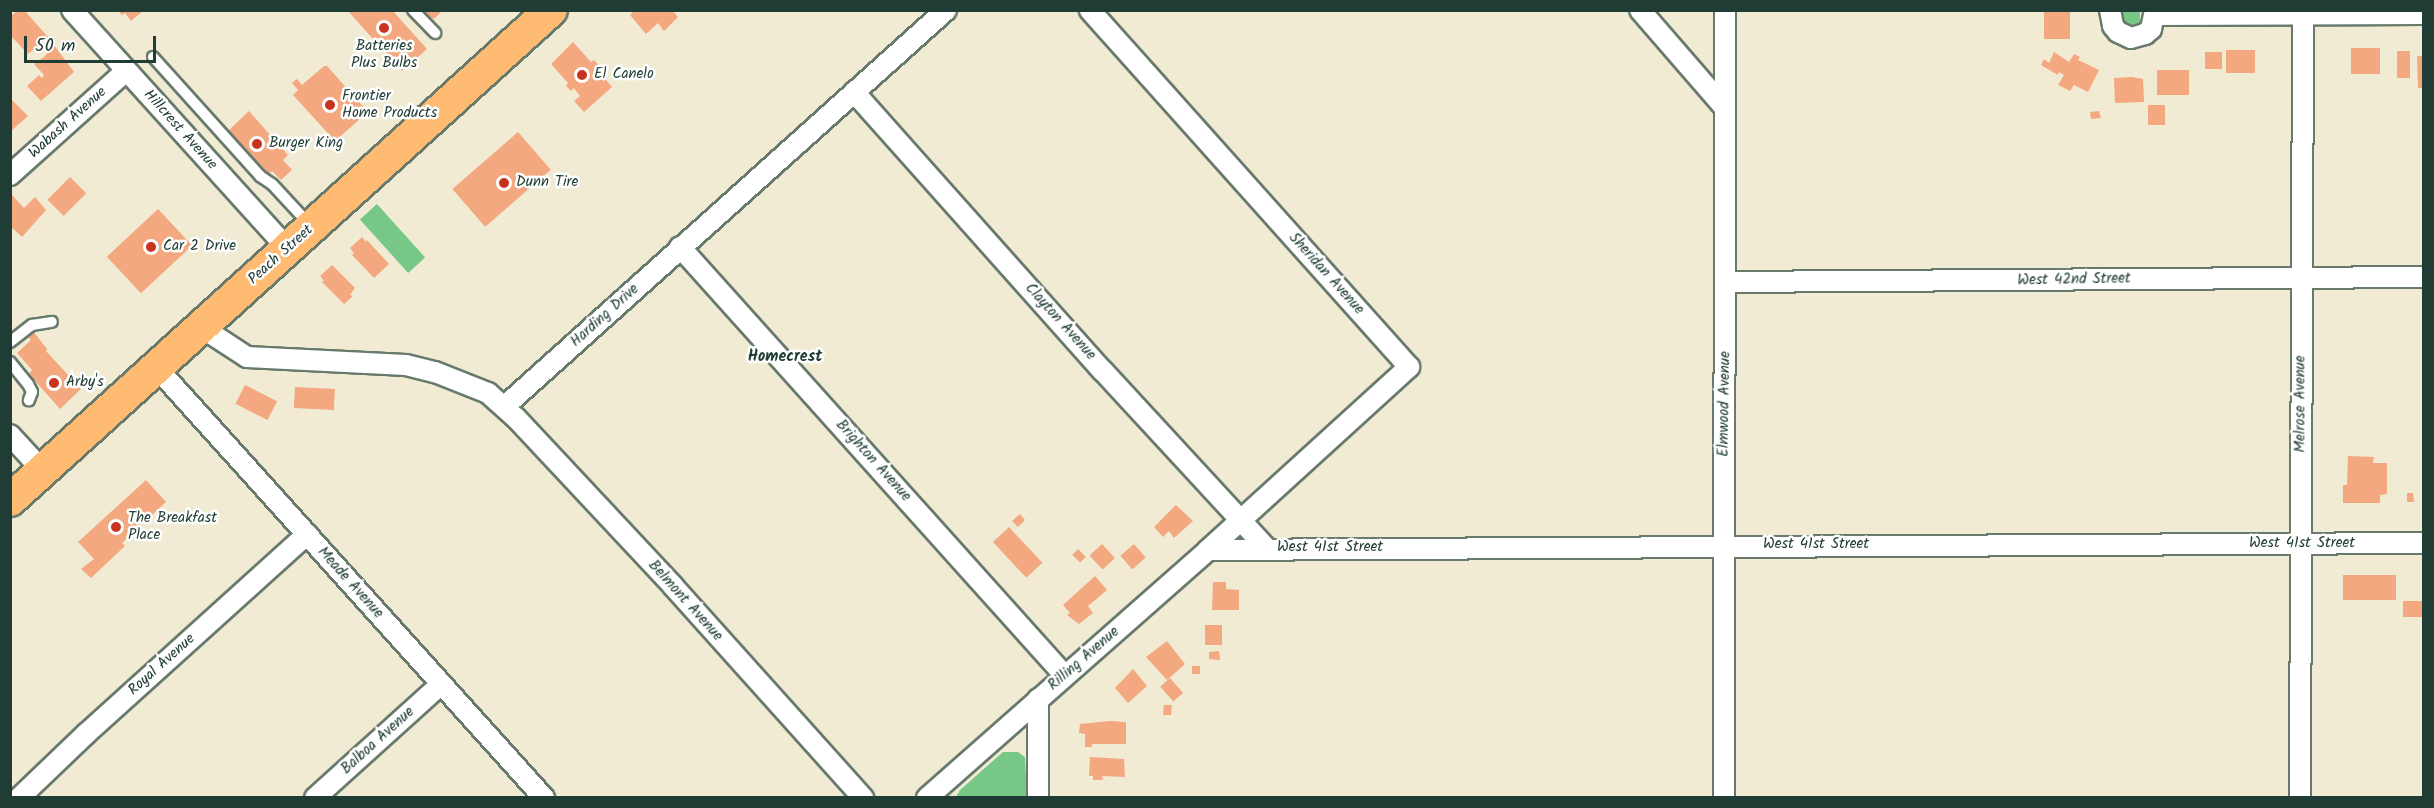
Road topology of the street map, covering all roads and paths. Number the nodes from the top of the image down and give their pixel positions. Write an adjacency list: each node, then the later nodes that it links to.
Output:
1 (72, 10): 14 (street, Hillcrest Avenue)
2 (413, 10): 12 (lane)
3 (550, 10): 18 (main road, Peach Street)
4 (946, 10): 15 (street, Harding Drive)
5 (1090, 10): 34 (street, Sheridan Avenue)
6 (1640, 10): 16 (street)
7 (1725, 10): 16 (street, Elmwood Avenue)
8 (2110, 10): 9 (street)
9 (2155, 13): 10 (street)
10 (2303, 13): 11 (street); 22 (street, Melrose Avenue)
11 (2424, 14)
12 (435, 33)
13 (153, 57): 18 (lane)
14 (126, 70): 17 (street, Wabash Avenue); 20 (street, Hillcrest Avenue)
15 (854, 92): 19 (street, Harding Drive); 34 (street, Clayton Avenue)
16 (1724, 107): 23 (street, Elmwood Avenue)
17 (10, 175)
18 (312, 227): 20 (main road, Peach Street)
19 (680, 247): 30 (street, Harding Drive); 41 (street, Brighton Avenue)
20 (288, 249): 25 (main road, Peach Street)
21 (2424, 277): 22 (street, West 42nd Street)
22 (2302, 278): 23 (street, West 42nd Street); 37 (street, Melrose Avenue)
23 (1725, 282): 38 (street, Elmwood Avenue)
24 (52, 322): 26 (lane)
25 (201, 327): 28 (main road, Peach Street); 30 (street)
26 (10, 342)
27 (10, 362): 29 (lane)
28 (157, 368): 32 (main road, Peach Street); 35 (street, Meade Avenue)
29 (29, 400)
30 (505, 406): 47 (street, Belmont Avenue)
31 (10, 435): 32 (street)
32 (43, 471): 33 (main road, Peach Street)
33 (10, 500)
34 (1241, 521): 39 (street, Clayton Avenue); 40 (street, Rilling Avenue)
35 (307, 534): 42 (street, Meade Avenue); 44 (street, Royal Avenue)
36 (2424, 543): 37 (street, West 41st Street)
37 (2302, 544): 38 (street, West 41st Street); 51 (street, Melrose Avenue)
38 (1723, 545): 39 (street, West 41st Street); 50 (street, Elmwood Avenue)
39 (1267, 549): 40 (street, West 41st Street)
40 (1208, 550): 41 (street, Rilling Avenue)
41 (1065, 676): 43 (street, Rilling Avenue)
42 (441, 684): 45 (street, Balboa Avenue); 46 (street, Meade Avenue)
43 (1038, 699): 48 (street, Rilling Avenue); 49 (street)
44 (19, 798)
45 (315, 798)
46 (544, 798)
47 (863, 798)
48 (927, 798)
49 (1038, 798)
50 (1724, 798)
51 (2300, 798)

